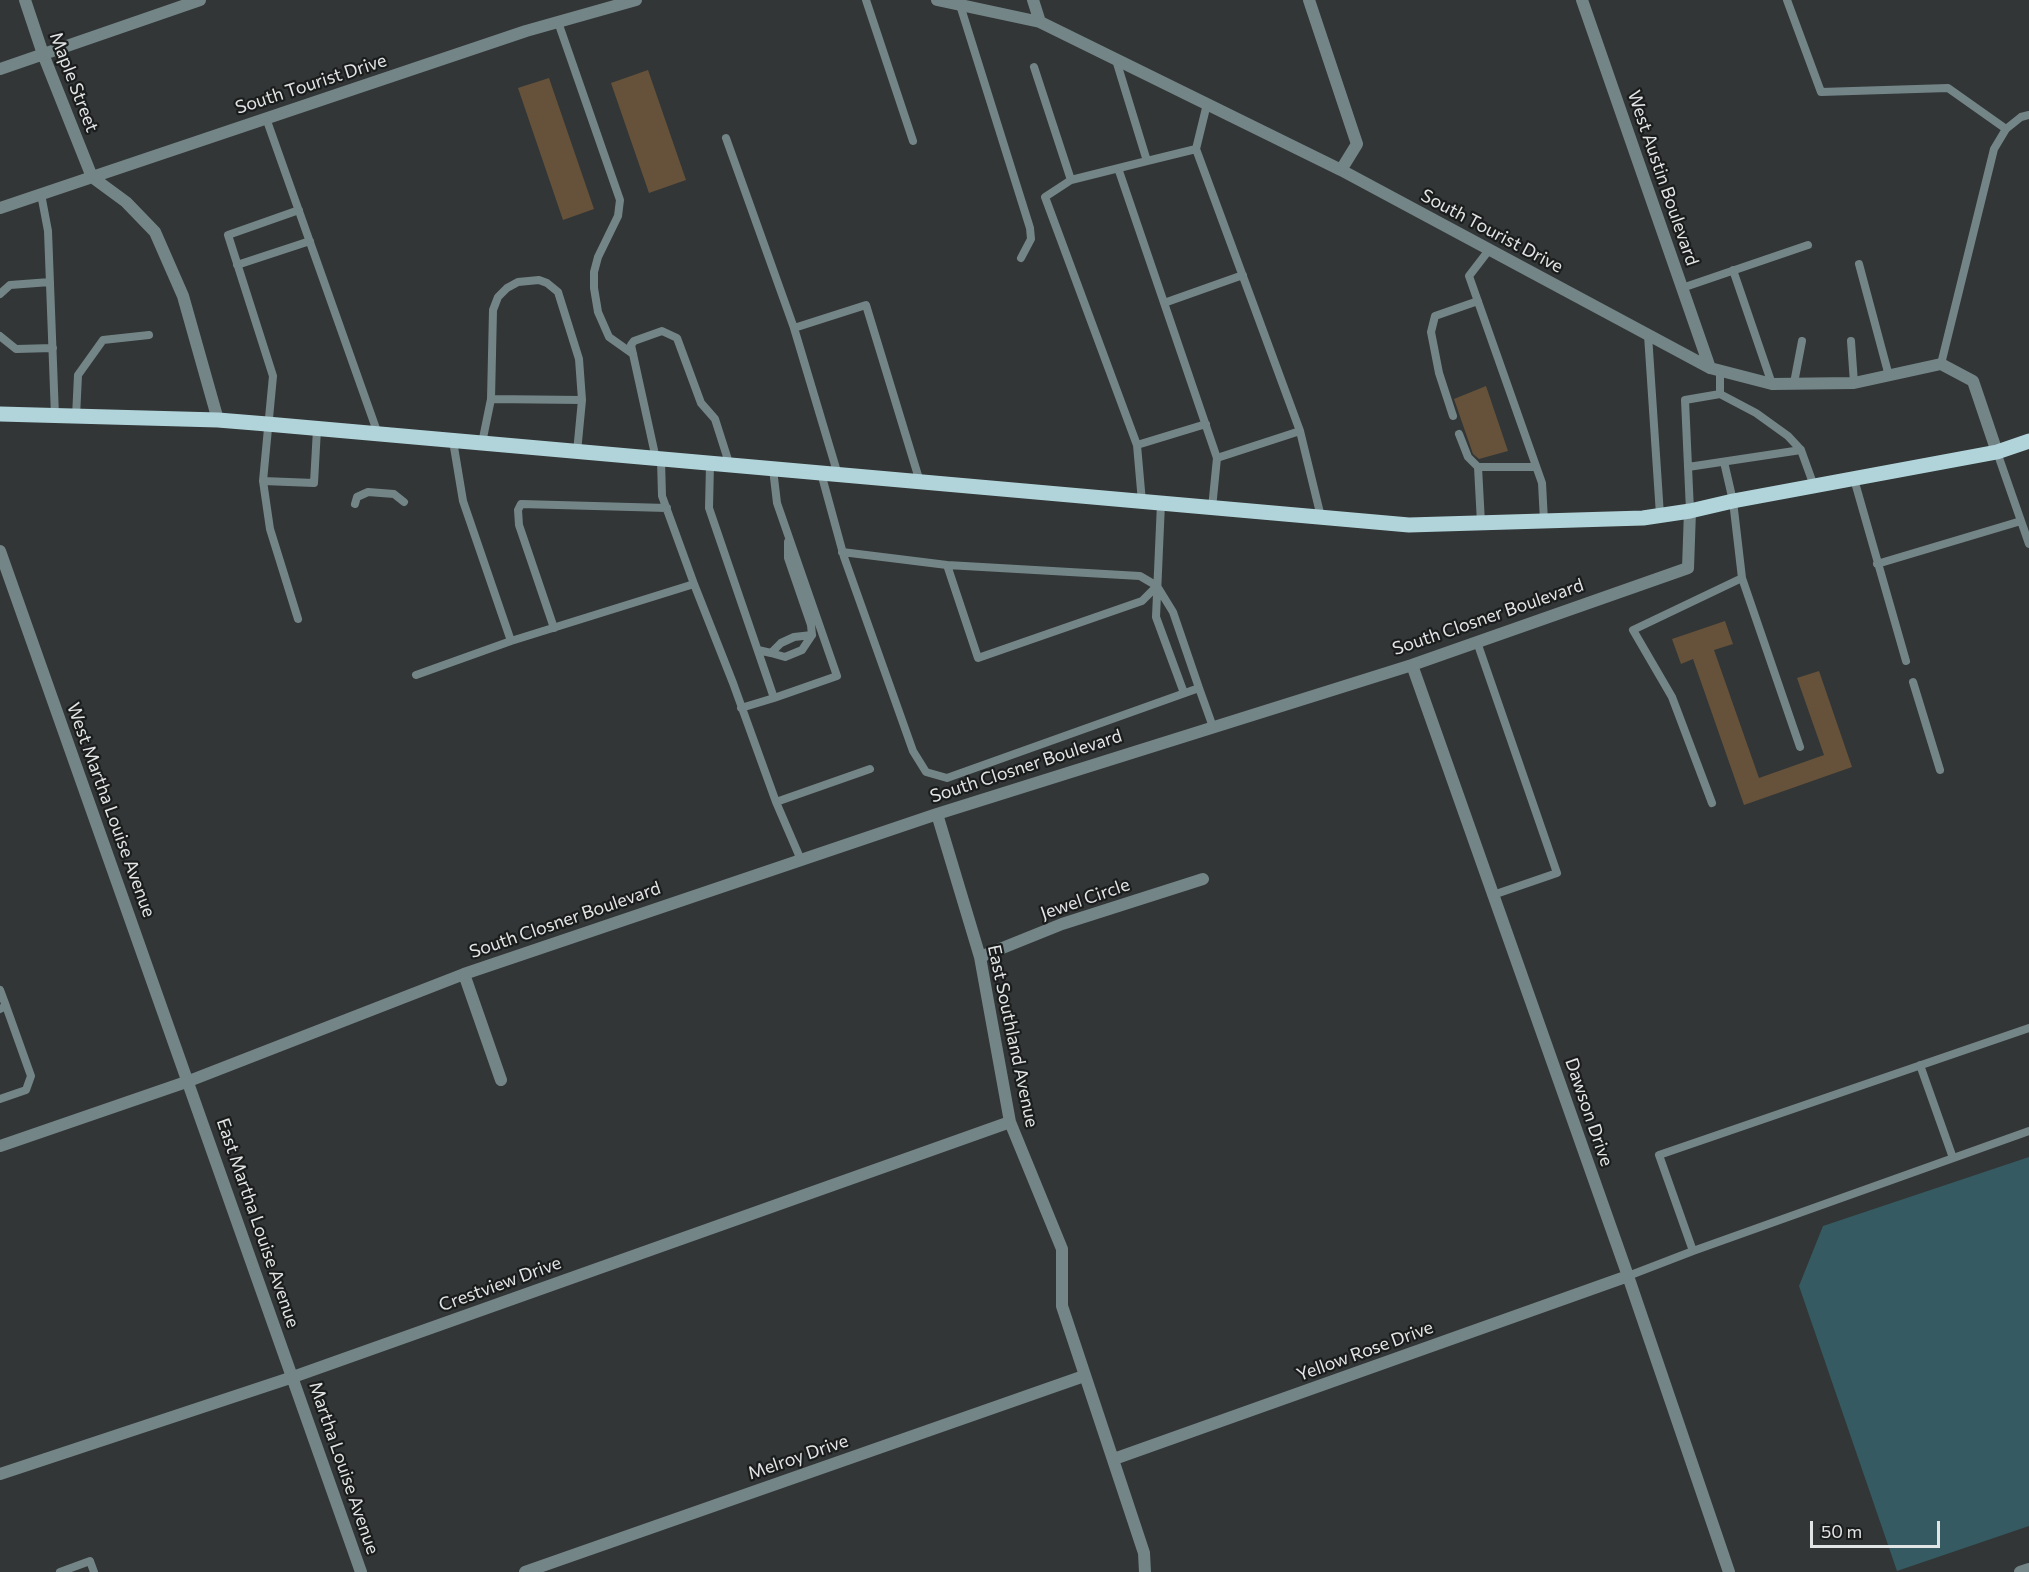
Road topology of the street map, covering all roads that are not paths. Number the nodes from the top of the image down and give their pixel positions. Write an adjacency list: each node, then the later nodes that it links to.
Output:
1 (25, 0): 13 (street, Maple Street)
2 (200, 0): 13 (street)
3 (636, 0): 11 (street, South Tourist Drive)
4 (866, 0): 22 (lane)
5 (937, 0): 10 (street, South Tourist Drive)
6 (1034, 0): 12 (street)
7 (1309, 0): 26 (street)
8 (1582, 0): 41 (street, West Austin Boulevard)
9 (1787, 0): 20 (lane)
10 (960, 5): 12 (street, South Tourist Drive); 35 (lane)
11 (558, 22): 19 (street, South Tourist Drive); 52 (lane)
12 (1040, 22): 14 (street, South Tourist Drive)
13 (43, 54): 16 (street); 27 (street, Maple Street)
14 (1115, 60): 17 (street, South Tourist Drive); 24 (lane)
15 (1034, 67): 28 (lane)
16 (0, 69)
17 (1207, 104): 23 (lane); 26 (street, South Tourist Drive)
18 (2029, 115): 20 (lane)
19 (267, 118): 27 (street, South Tourist Drive); 31 (lane)
20 (2006, 129): 53 (lane)
21 (726, 138): 45 (lane)
22 (912, 141)
23 (1197, 149): 24 (lane); 39 (lane)
24 (1147, 161): 25 (lane)
25 (1118, 168): 28 (lane); 44 (lane)
26 (1341, 170): 34 (street, South Tourist Drive)
27 (92, 177): 29 (street, South Tourist Drive); 66 (street)
28 (1071, 180): 76 (lane)
29 (41, 194): 30 (street, South Tourist Drive); 40 (lane)
30 (0, 208)
31 (299, 210): 32 (lane); 37 (lane)
32 (310, 241): 37 (lane); 71 (lane)
33 (1808, 245): 38 (lane)
34 (1489, 250): 43 (lane); 47 (street, South Tourist Drive)
35 (1021, 258)
36 (1859, 264): 55 (lane)
37 (237, 265): 67 (lane)
38 (1733, 270): 41 (lane); 58 (lane)
39 (1243, 275): 44 (lane); 70 (lane)
40 (50, 282): 42 (lane); 51 (lane)
41 (1682, 288): 54 (street, West Austin Boulevard)
42 (0, 294)
43 (1478, 301): 64 (lane); 87 (lane)
44 (1164, 303): 68 (lane)
45 (794, 328): 90 (lane); 93 (lane)
46 (149, 335): 65 (lane)
47 (1648, 335): 54 (street, South Tourist Drive); 103 (lane)
48 (0, 336): 51 (lane)
49 (1802, 341): 56 (lane)
50 (1851, 341): 57 (lane)
51 (53, 348): 63 (lane)
52 (633, 354): 81 (lane); 84 (lane)
53 (1941, 364): 55 (street, South Tourist Drive); 79 (street)
54 (1715, 370): 58 (street, South Tourist Drive); 59 (lane)
55 (1889, 376): 57 (street, South Tourist Drive)
56 (1794, 383): 57 (street, South Tourist Drive); 58 (street, South Tourist Drive)
57 (1854, 383)
58 (1772, 384)
59 (1720, 394): 77 (lane); 85 (lane)
60 (491, 399): 61 (lane); 61 (lane); 75 (lane)
61 (582, 400): 78 (lane)
62 (0, 414): 63 (main road)
63 (55, 416): 65 (main road)
64 (1453, 416)
65 (76, 417): 66 (main road)
66 (218, 420): 67 (main road)
67 (267, 424): 69 (main road); 92 (lane)
68 (1206, 424): 76 (lane); 80 (lane)
69 (317, 429): 71 (main road); 92 (lane)
70 (1300, 431): 80 (lane); 104 (lane)
71 (378, 434): 73 (main road)
72 (1459, 434): 86 (lane)
73 (453, 441): 75 (main road); 120 (lane)
74 (2029, 441): 79 (main road)
75 (482, 444): 78 (main road)
76 (1137, 445): 97 (lane)
77 (1801, 450): 82 (lane); 94 (lane)
78 (577, 452): 81 (main road)
79 (1997, 452): 91 (main road); 106 (lane)
80 (1217, 458): 101 (lane)
81 (659, 459): 83 (main road); 100 (lane)
82 (1724, 462): 85 (lane); 95 (lane)
83 (710, 464): 84 (main road); 122 (lane)
84 (730, 465): 88 (main road)
85 (1688, 466): 102 (lane)
86 (1478, 467): 87 (lane); 107 (lane)
87 (1536, 467): 105 (lane)
88 (772, 469): 89 (main road); 108 (lane)
89 (821, 473): 90 (main road); 111 (lane)
90 (838, 475): 93 (main road)
91 (1854, 479): 94 (main road); 112 (lane)
92 (263, 481): 117 (lane)
93 (920, 482): 97 (main road)
94 (1814, 487): 95 (main road)
95 (1733, 501): 102 (main road); 114 (lane)
96 (404, 502): 99 (lane)
97 (1142, 502): 98 (main road)
98 (1161, 503): 101 (main road); 116 (lane)
99 (355, 504)
100 (667, 508): 115 (lane); 118 (lane)
101 (1212, 508): 104 (main road)
102 (1690, 511): 103 (main road); 121 (street, South Closner Boulevard)
103 (1660, 515): 105 (main road)
104 (1321, 517): 107 (main road)
105 (1544, 521): 107 (main road)
106 (2021, 521): 109 (lane); 112 (lane)
107 (1482, 523)
108 (787, 533): 119 (lane); 130 (lane)
109 (2029, 544)
110 (0, 551): 149 (street, West Martha Louise Avenue)
111 (842, 552): 113 (lane); 129 (lane)
112 (1877, 564): 124 (lane)
113 (947, 566): 116 (lane); 116 (lane)
114 (1742, 578): 133 (lane); 137 (lane)
115 (694, 584): 118 (lane); 131 (lane)
116 (1156, 586): 128 (lane); 129 (lane)
117 (298, 619)
118 (554, 628): 120 (lane)
119 (812, 635): 123 (lane); 123 (lane)
120 (511, 642): 126 (lane)
121 (1477, 642): 125 (street, South Closner Boulevard); 141 (lane)
122 (758, 650): 123 (lane); 130 (lane)
123 (771, 654)
124 (1906, 661)
125 (1412, 665): 132 (street, South Closner Boulevard); 141 (street, Dawson Drive)
126 (416, 675)
127 (1913, 682): 135 (lane)
128 (1199, 687): 129 (lane); 132 (lane)
129 (1184, 693)
130 (774, 698): 131 (lane)
131 (741, 708): 136 (lane)
132 (1213, 727): 138 (street, South Closner Boulevard)
133 (1800, 747)
134 (870, 769): 136 (lane)
135 (1940, 770)
136 (776, 802): 139 (lane)
137 (1712, 803)
138 (937, 814): 139 (street, South Closner Boulevard); 142 (street, East Southland Avenue)
139 (801, 860): 143 (street, South Closner Boulevard)
140 (1203, 879): 142 (street, Jewel Circle)
141 (1493, 895): 156 (street, Dawson Drive)
142 (980, 957): 151 (street, East Southland Avenue)
143 (464, 974): 148 (street); 149 (street, South Closner Boulevard)
144 (0, 990): 145 (lane)
145 (3, 1008): 150 (lane)
146 (2029, 1028): 147 (lane)
147 (1920, 1065): 154 (lane); 155 (lane)
148 (501, 1080)
149 (189, 1081): 153 (street, South Closner Boulevard); 158 (street, East Martha Louise Avenue)
150 (0, 1099)
151 (1010, 1122): 157 (street, East Southland Avenue); 158 (street, Crestview Drive)
152 (2029, 1131): 154 (lane)
153 (0, 1146)
154 (1953, 1158): 155 (lane)
155 (1693, 1251): 156 (lane)
156 (1628, 1276): 159 (street, Yellow Rose Drive); 167 (street, Dawson Drive)
157 (1084, 1376): 159 (street, East Southland Avenue); 165 (street, Melroy Drive)
158 (293, 1377): 160 (street, Crestview Drive); 164 (street, Martha Louise Avenue)
159 (1114, 1459): 166 (street, East Southland Avenue)
160 (0, 1474)
161 (2029, 1569): 168 (street)
162 (60, 1572): 163 (lane)
163 (94, 1572)
164 (361, 1572)
165 (525, 1572)
166 (1145, 1572)
167 (1729, 1572)
168 (2020, 1572)

